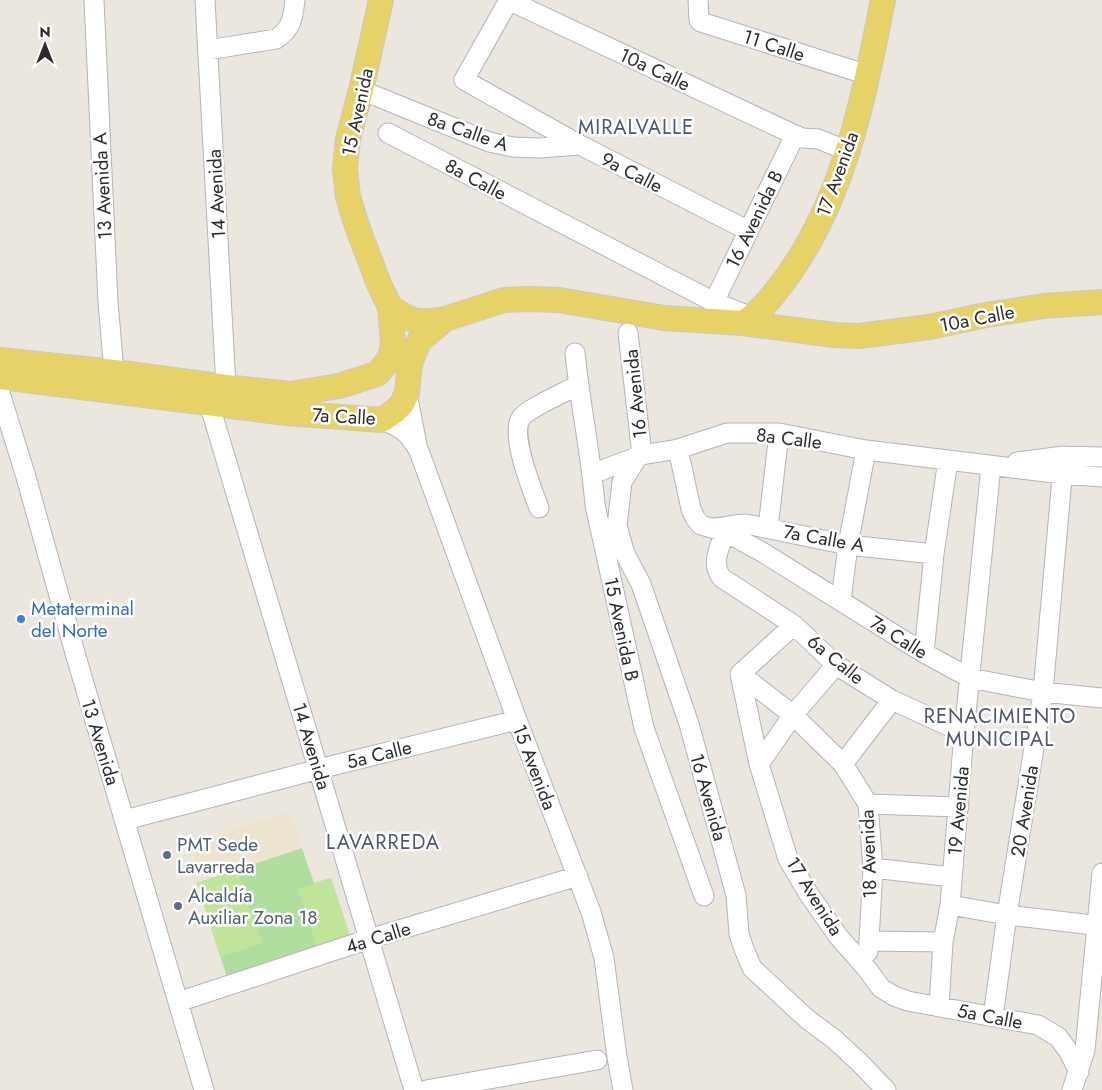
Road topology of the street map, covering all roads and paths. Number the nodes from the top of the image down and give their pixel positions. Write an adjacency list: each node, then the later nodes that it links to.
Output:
1 (94, 0): 26 (street, 13 Avenida A)
2 (205, 0): 8 (street, 14 Avenida)
3 (296, 0): 8 (street)
4 (381, 0): 10 (main road, 15 Avenida)
5 (508, 0): 12 (street, 10a Calle); 13 (street, 9a Calle)
6 (698, 0): 9 (street, 11 Calle)
7 (883, 0): 9 (main road, 17 Avenida)
8 (208, 50): 31 (street, 14 Avenida)
9 (868, 75): 14 (main road, 17 Avenida)
10 (361, 90): 13 (street, 8a Calle A); 19 (main road, 15 Avenida)
11 (388, 133): 18 (street, 8a Calle)
12 (798, 136): 14 (street, 10a Calle); 15 (street, 16 Avenida B)
13 (580, 145): 15 (street, 9a Calle)
14 (846, 157): 16 (main road, 17 Avenida)
15 (748, 231): 18 (street, 16 Avenida B)
16 (775, 294): 21 (main road, 17 Avenida); 22 (main road)
17 (1102, 302): 22 (main road, 10a Calle)
18 (719, 304): 21 (street, 8a Calle)
19 (390, 307): 20 (main road); 28 (main road, 7a Calle)
20 (445, 320): 21 (main road); 32 (main road)
21 (747, 320): 22 (main road, 10a Calle)
22 (793, 329)
23 (628, 333): 38 (street, 16 Avenida)
24 (575, 353): 29 (street, 15 Avenida B)
25 (0, 360): 26 (main road, 7a Calle)
26 (114, 372): 31 (main road, 7a Calle)
27 (0, 377): 31 (main road, 7a Calle)
28 (367, 377): 31 (main road, 7a Calle); 32 (main road)
29 (578, 386): 42 (street, 15 Avenida B); 45 (street)
30 (0, 393): 67 (street, 13 Avenida)
31 (218, 395): 32 (main road, 7a Calle); 64 (street, 14 Avenida)
32 (395, 408): 36 (street, 15 Avenida); 36 (street, 15 Avenida)
33 (779, 433): 34 (street, 8a Calle); 35 (street, 8a Calle); 46 (street)
34 (678, 448): 38 (street, 8a Calle); 47 (street)
35 (866, 450): 40 (street, 8a Calle); 48 (street)
36 (418, 451): 60 (street, 15 Avenida)
37 (1064, 456): 39 (street, 8a Calle); 41 (street, 8a Calle); 43 (street, 20 Avenida)
38 (639, 457): 42 (street, 8a Calle); 90 (street, 16 Avenida)
39 (1102, 457)
40 (948, 460): 41 (street, 8a Calle); 49 (street)
41 (990, 466): 43 (street, 8a Calle); 55 (street, 19 Avenida)
42 (592, 474): 72 (street, 15 Avenida B)
43 (1062, 474): 44 (street, 8a Calle); 56 (street, 20 Avenida)
44 (1102, 477)
45 (538, 508)
46 (768, 528): 47 (street, 7a Calle A); 48 (street, 7a Calle A)
47 (720, 530): 50 (street, 7a Calle); 51 (street, 6a Calle)
48 (848, 545): 49 (street, 7a Calle A); 50 (street)
49 (934, 554): 52 (street)
50 (842, 601): 52 (street, 7a Calle)
51 (794, 625): 53 (street, 6a Calle); 54 (street)
52 (924, 653): 55 (street, 7a Calle)
53 (836, 665): 58 (street, 6a Calle); 59 (street)
54 (740, 674): 59 (street); 62 (street, 17 Avenida)
55 (970, 678): 56 (street, 7a Calle); 61 (street, 19 Avenida)
56 (1043, 692): 57 (street, 7a Calle); 74 (street, 20 Avenida)
57 (1102, 698)
58 (892, 700): 61 (street, 6a Calle); 63 (street)
59 (793, 715): 62 (street); 63 (street)
60 (517, 720): 64 (street, 5a Calle); 70 (street, 15 Avenida)
61 (964, 733): 66 (street, 19 Avenida)
62 (759, 764): 79 (street, 17 Avenida)
63 (843, 764): 65 (street, 18 Avenida)
64 (319, 769): 67 (street, 5a Calle); 76 (street, 14 Avenida)
65 (868, 804): 66 (street); 68 (street, 18 Avenida)
66 (959, 808): 71 (street, 19 Avenida)
67 (125, 820): 81 (street, 13 Avenida)
68 (873, 868): 71 (street); 77 (street, 18 Avenida)
69 (1102, 873): 75 (street)
70 (578, 876): 76 (street, 4a Calle); 89 (street, 15 Avenida)
71 (952, 877): 73 (street, 19 Avenida)
72 (704, 896)
73 (950, 906): 74 (street); 78 (street, 19 Avenida)
74 (1007, 915): 75 (street); 83 (street, 20 Avenida)
75 (1100, 926): 85 (street)
76 (369, 939): 81 (street, 4a Calle); 87 (street, 14 Avenida)
77 (868, 941): 78 (street); 79 (street, 18 Avenida)
78 (943, 942): 82 (street, 19 Avenida)
79 (867, 969): 80 (street, 17 Avenida)
80 (881, 988): 82 (street, 5a Calle)
81 (178, 1002): 86 (street, 13 Avenida)
82 (939, 1007): 83 (street, 5a Calle)
83 (993, 1017): 85 (street, 5a Calle)
84 (597, 1060): 88 (street)
85 (1078, 1072): 91 (street)
86 (204, 1090)
87 (414, 1090)
88 (426, 1090)
89 (623, 1090)
90 (886, 1090)
91 (1072, 1090)

